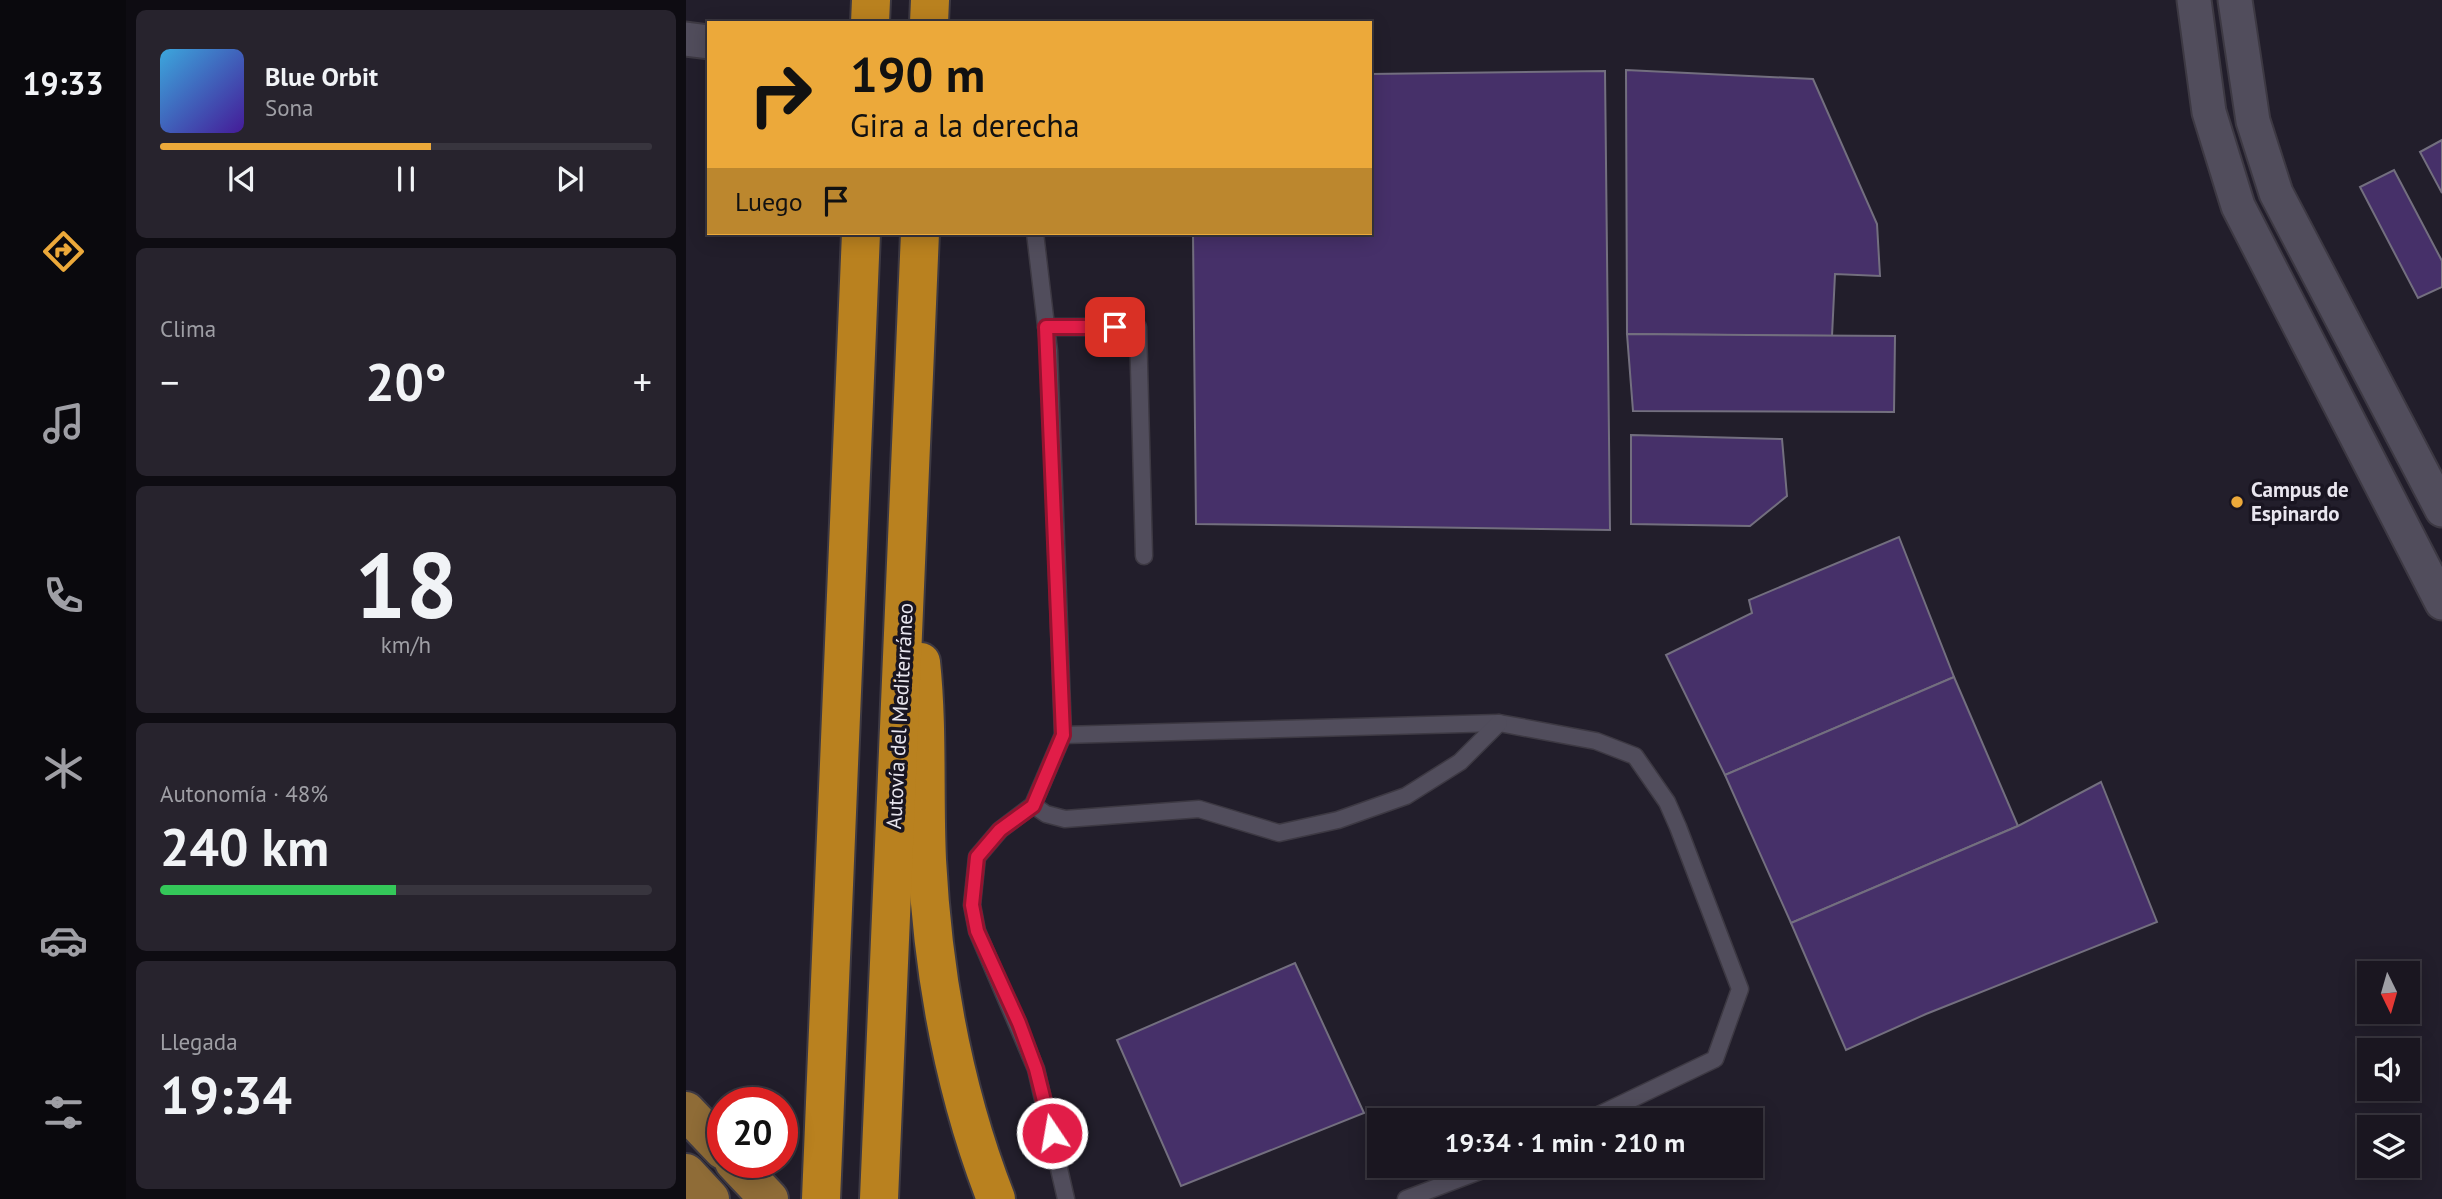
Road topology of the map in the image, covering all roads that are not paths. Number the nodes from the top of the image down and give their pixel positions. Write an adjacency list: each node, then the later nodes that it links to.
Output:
1 (871, 0): 5 (highway)
2 (930, 0): 6 (highway)
3 (2236, 9): 13 (street)
4 (2195, 12): 14 (street)
5 (870, 21)
6 (929, 21)
7 (686, 39): 8 (street)
8 (707, 42)
9 (861, 235): 29 (highway)
10 (920, 235): 15 (highway, Autovía del Mediterráneo)
11 (1035, 235): 12 (lane)
12 (1046, 327): 16 (lane); 19 (lane)
13 (2438, 503): 14 (street)
14 (2396, 514): 17 (street)
15 (907, 549): 30 (highway, Autovía del Mediterráneo); 31 (highway)
16 (1144, 556)
17 (2442, 603)
18 (1499, 723): 19 (lane); 20 (lane); 21 (lane)
19 (1063, 735): 20 (lane)
20 (1033, 806): 32 (lane)
21 (1613, 1108)
22 (686, 1111): 23 (main road)
23 (707, 1133)
24 (686, 1173): 27 (main road)
25 (749, 1178): 28 (main road)
26 (1461, 1178): 33 (lane)
27 (710, 1199)
28 (769, 1199)
29 (821, 1199)
30 (879, 1199)
31 (996, 1199)
32 (1066, 1199)
33 (1406, 1199)

